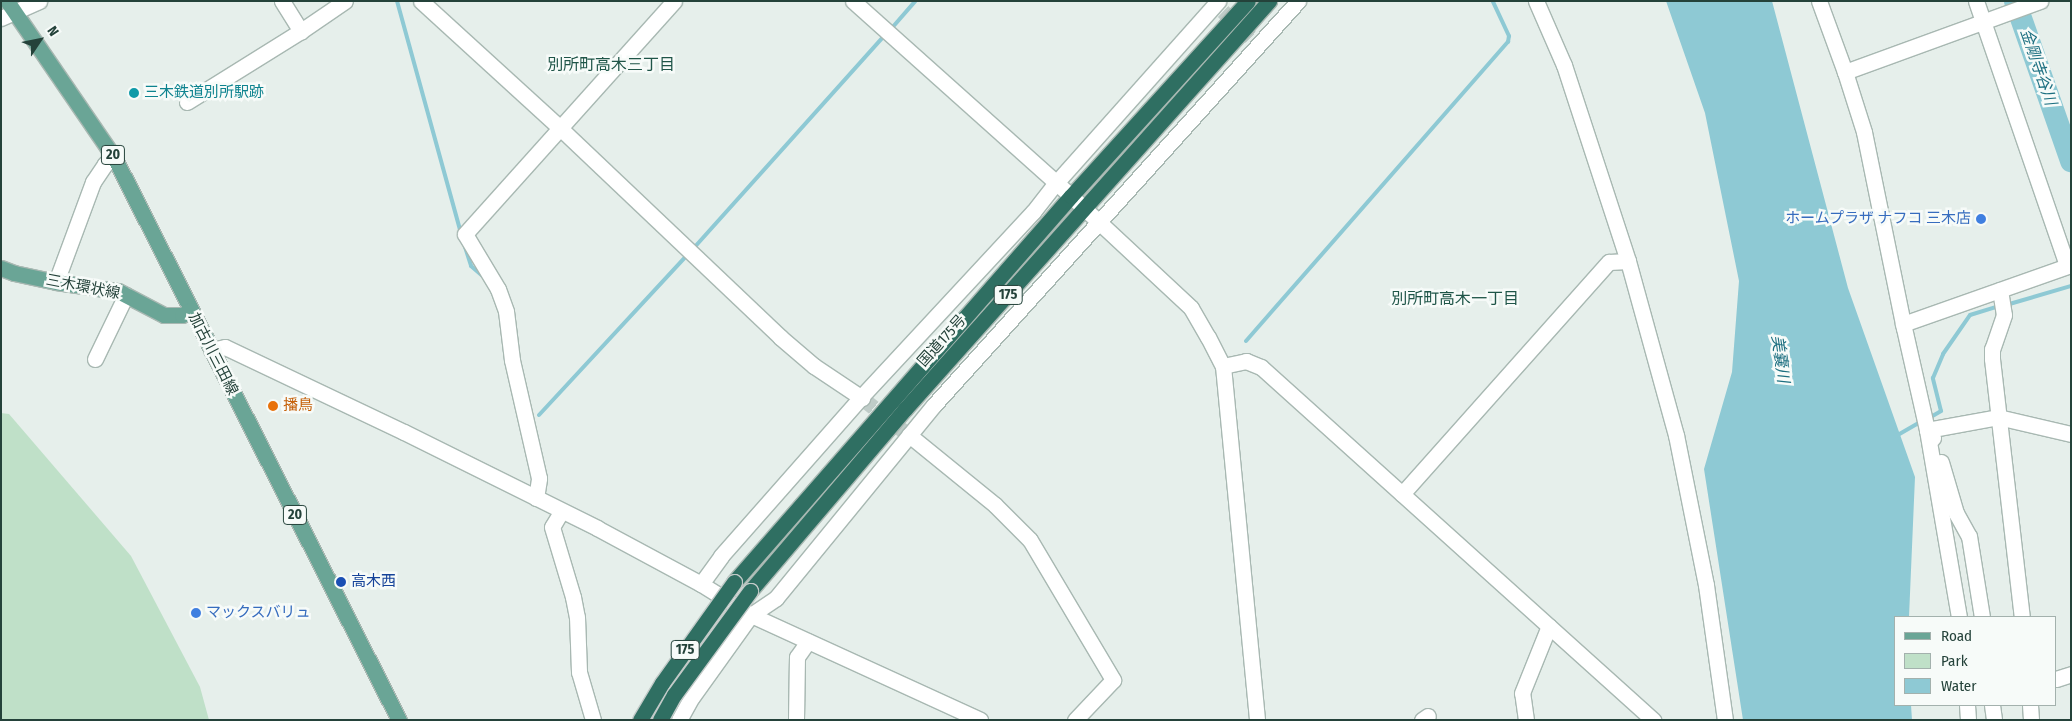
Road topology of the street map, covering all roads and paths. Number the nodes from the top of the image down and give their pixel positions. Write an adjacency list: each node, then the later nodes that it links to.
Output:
1 (39, 1): 15 (street)
2 (282, 1): 17 (street)
3 (345, 1): 17 (street)
4 (421, 1): 20 (street)
5 (674, 1): 20 (street)
6 (853, 1): 22 (street)
7 (1248, 1): 23 (highway, 国道175号 / 175)
8 (1269, 1): 24 (highway, 国道175号 / 175)
9 (1298, 1): 25 (street)
10 (1536, 1): 26 (street)
11 (1819, 1): 18 (street)
12 (1976, 1): 16 (street)
13 (2040, 1): 16 (street)
14 (1219, 6): 22 (street)
15 (8, 11): 21 (main road, 加古川三田線 / 20)
16 (1983, 21): 18 (street); 27 (street)
17 (301, 32): 19 (street)
18 (1845, 72): 33 (street)
19 (187, 102)
20 (559, 127): 37 (street); 43 (street)
21 (114, 157): 29 (street); 32 (main road, 加古川三田線 / 20)
22 (1056, 183): 23 (street); 37 (street)
23 (1070, 196): 24 (street); 59 (highway, 国道175号 / 175, bridge)
24 (1085, 210): 25 (street); 60 (highway, 国道175号 / 175, bridge)
25 (1100, 223): 36 (street); 41 (street)
26 (1628, 261): 42 (street); 68 (street)
27 (2069, 265): 30 (street)
28 (1, 268): 29 (main road, 三木環状線)
29 (56, 282): 31 (main road, 三木環状線)
30 (2000, 290): 33 (street); 38 (street)
31 (126, 295): 32 (main road, 三木環状線); 35 (street)
32 (191, 310): 34 (main road, 加古川三田線 / 20)
33 (1903, 324): 39 (street)
34 (211, 350): 43 (street); 57 (main road, 加古川三田線 / 20)
35 (95, 359)
36 (1223, 366): 42 (street); 65 (street)
37 (861, 397): 45 (street)
38 (1998, 417): 39 (street); 40 (street); 49 (street)
39 (1928, 430): 47 (street); 48 (street)
40 (2071, 434)
41 (909, 435): 46 (street); 64 (street)
42 (1402, 494): 50 (street)
43 (536, 498): 44 (street)
44 (561, 512): 45 (street); 58 (street)
45 (701, 584): 46 (street)
46 (751, 615): 51 (street); 61 (street)
47 (1959, 616)
48 (1982, 616)
49 (2022, 616)
50 (1549, 626): 66 (street); 67 (street)
51 (808, 641): 62 (street); 63 (street)
52 (2071, 674): 53 (street)
53 (2057, 679)
54 (1967, 706): 69 (street)
55 (1992, 706): 70 (street)
56 (2030, 706): 71 (street)
57 (399, 720)
58 (593, 720)
59 (640, 720)
60 (660, 720)
61 (679, 720)
62 (796, 720)
63 (980, 720)
64 (1075, 720)
65 (1257, 720)
66 (1526, 720)
67 (1653, 720)
68 (1725, 720)
69 (1968, 720)
70 (1994, 720)
71 (2032, 720)

